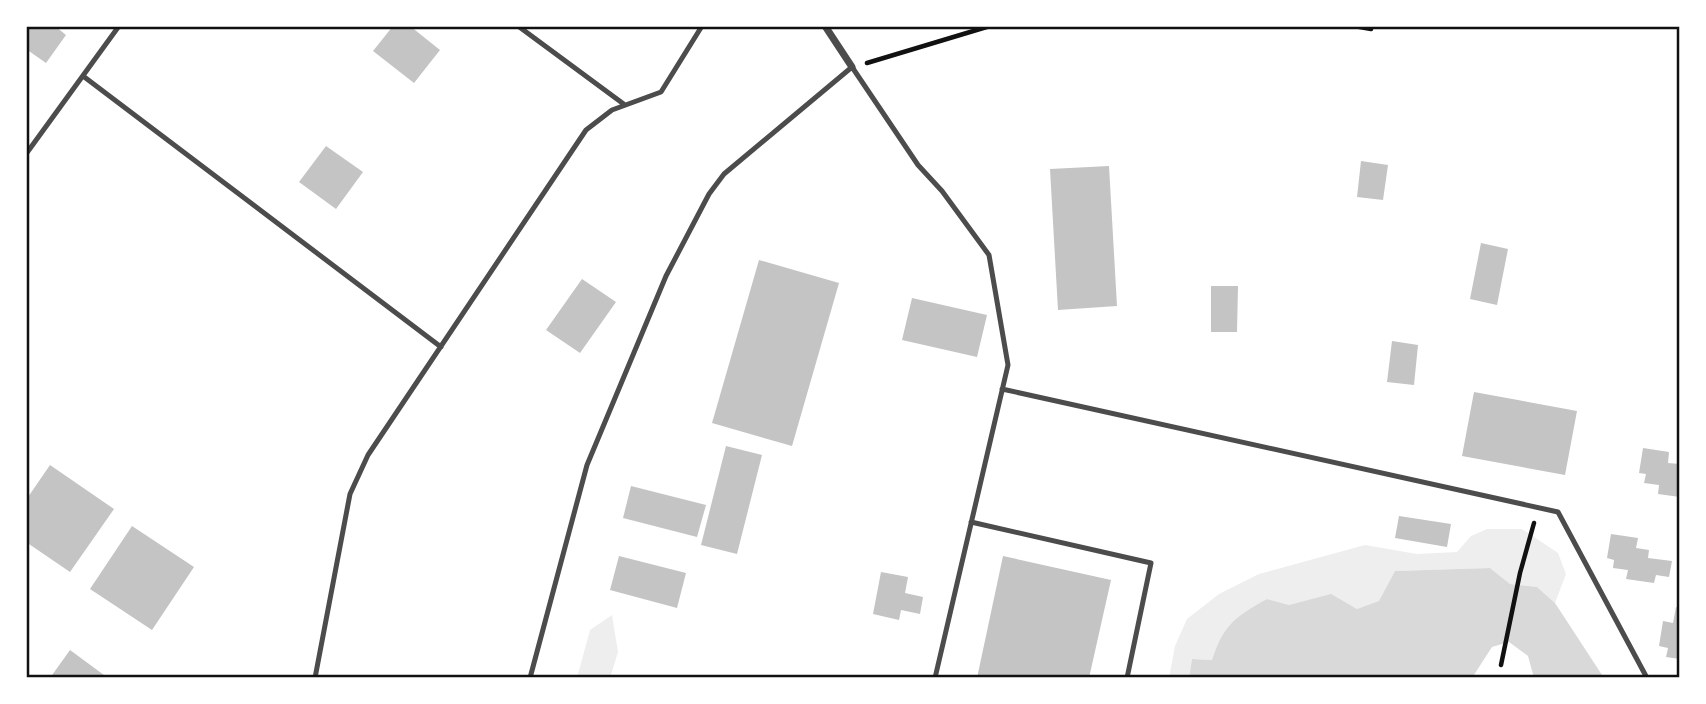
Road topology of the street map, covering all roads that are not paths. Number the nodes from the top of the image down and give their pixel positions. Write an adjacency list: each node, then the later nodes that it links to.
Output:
1 (119, 26): 6 (lane)
2 (519, 26): 7 (lane)
3 (702, 26): 7 (lane)
4 (825, 26): 5 (street)
5 (852, 67): 10 (lane); 13 (lane)
6 (83, 76): 8 (lane); 9 (lane)
7 (625, 105): 9 (lane)
8 (26, 154)
9 (441, 347): 12 (lane)
10 (1002, 389): 11 (lane); 16 (lane)
11 (971, 522): 14 (lane); 15 (lane)
12 (315, 678)
13 (530, 678)
14 (935, 678)
15 (1127, 678)
16 (1647, 678)

